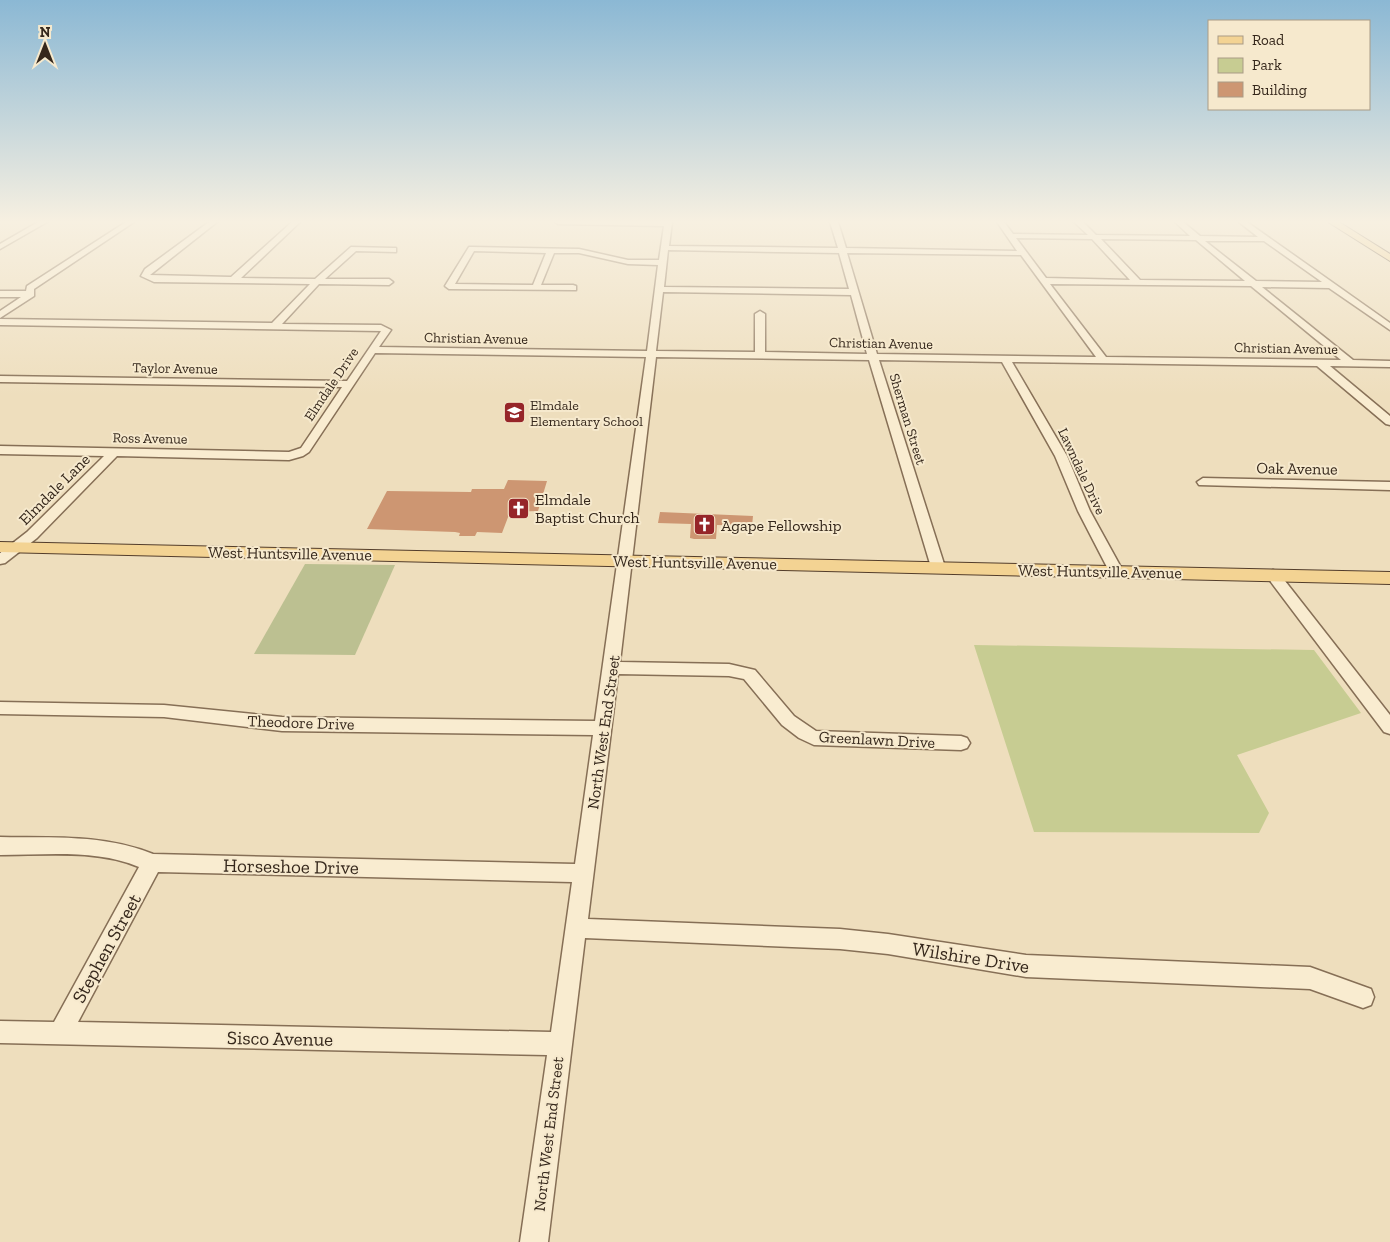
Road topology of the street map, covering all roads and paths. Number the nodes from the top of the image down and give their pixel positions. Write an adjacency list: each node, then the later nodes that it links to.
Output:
1 (42, 280): 21 (street)
2 (230, 280): 3 (street)
3 (233, 280): 10 (street)
4 (454, 280): 16 (street)
5 (539, 280): 16 (street)
6 (660, 280): 18 (street, North West End Street)
7 (851, 280): 19 (street, Sherman Street)
8 (1248, 280): 14 (street)
9 (1324, 280): 15 (street)
10 (317, 281): 12 (street); 25 (street)
11 (1045, 281): 13 (street); 32 (street)
12 (389, 282)
13 (1137, 282): 14 (street)
14 (1253, 284): 15 (street); 34 (street)
15 (1331, 285): 26 (street)
16 (536, 288): 17 (street)
17 (573, 288)
18 (659, 289): 19 (street); 28 (street, North West End Street)
19 (854, 292): 30 (street, Sherman Street)
20 (0, 294): 21 (street)
21 (31, 294): 23 (street)
22 (760, 314): 29 (street)
23 (0, 315)
24 (0, 322): 25 (street)
25 (275, 326): 27 (street, Elmdale Drive)
26 (1390, 327)
27 (372, 350): 28 (street, Christian Avenue); 37 (street, Elmdale Drive)
28 (650, 354): 29 (street, Christian Avenue); 47 (street, North West End Street)
29 (760, 355): 30 (street, Christian Avenue)
30 (873, 356): 31 (street, Christian Avenue); 48 (street, Sherman Street)
31 (1005, 358): 32 (street, Christian Avenue); 49 (street, Lawndale Drive)
32 (1103, 360): 33 (street, Christian Avenue)
33 (1320, 363): 34 (street, Christian Avenue); 38 (street)
34 (1350, 363): 35 (street, Christian Avenue)
35 (1390, 364)
36 (0, 378): 37 (street, Taylor Avenue)
37 (349, 384): 42 (street, Elmdale Drive)
38 (1384, 413): 39 (street)
39 (1390, 422)
40 (0, 450): 41 (street, Ross Avenue)
41 (114, 452): 42 (street, Ross Avenue); 45 (street, Elmdale Lane)
42 (299, 454)
43 (1203, 482): 44 (street, Oak Avenue)
44 (1389, 486)
45 (8, 547): 46 (street, Elmdale Lane); 47 (main road, West Huntsville Avenue)
46 (0, 560)
47 (625, 560): 48 (main road, West Huntsville Avenue); 52 (street, North West End Street)
48 (938, 567): 49 (main road, West Huntsville Avenue)
49 (1116, 572): 50 (main road, West Huntsville Avenue)
50 (1273, 575): 51 (main road, West Huntsville Avenue); 54 (street)
51 (1390, 578)
52 (611, 668): 55 (street, North West End Street); 56 (street, Greenlawn Drive)
53 (0, 708): 55 (street, Theodore Drive)
54 (1390, 727)
55 (603, 728): 59 (street, North West End Street)
56 (961, 743)
57 (0, 846): 58 (street, Horseshoe Drive)
58 (152, 864): 59 (street, Horseshoe Drive); 63 (street, Stephen Street)
59 (584, 873): 60 (street, North West End Street)
60 (576, 928): 61 (street, Wilshire Drive); 64 (street, North West End Street)
61 (1362, 997)
62 (0, 1032): 63 (street, Sisco Avenue)
63 (60, 1032): 64 (street, Sisco Avenue)
64 (560, 1044): 65 (street, North West End Street)
65 (534, 1242)

